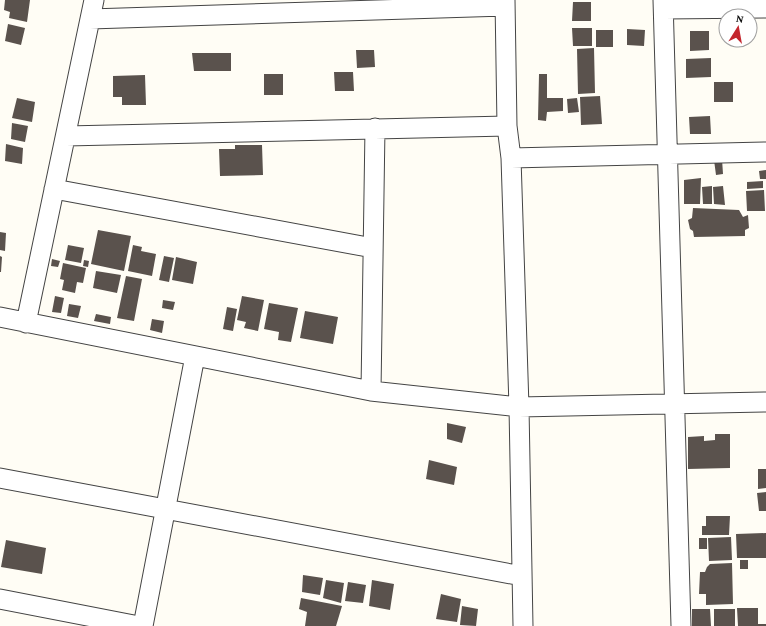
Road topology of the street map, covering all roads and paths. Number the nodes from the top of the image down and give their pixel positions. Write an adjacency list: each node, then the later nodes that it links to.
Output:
1 (94, 0): 5 (street)
2 (505, 3): 5 (street); 6 (street)
3 (664, 5): 4 (street); 10 (street)
4 (766, 8)
5 (90, 19): 8 (street)
6 (508, 126): 7 (street); 11 (street)
7 (375, 128): 8 (street); 13 (street)
8 (66, 136): 12 (street)
9 (766, 152): 10 (street)
10 (668, 154): 11 (street); 19 (street)
11 (511, 158): 20 (street)
12 (54, 189): 13 (street); 15 (street)
13 (373, 248): 17 (street)
14 (0, 317): 15 (street)
15 (26, 323): 16 (street)
16 (195, 356): 17 (street); 22 (street)
17 (371, 391): 20 (street)
18 (766, 402): 19 (street)
19 (675, 404): 20 (street); 28 (street)
20 (519, 407): 23 (street)
21 (0, 478): 22 (street)
22 (166, 510): 23 (street); 26 (street)
23 (522, 576): 27 (street)
24 (0, 599): 25 (street)
25 (139, 626)
26 (143, 626)
27 (523, 626)
28 (681, 626)

